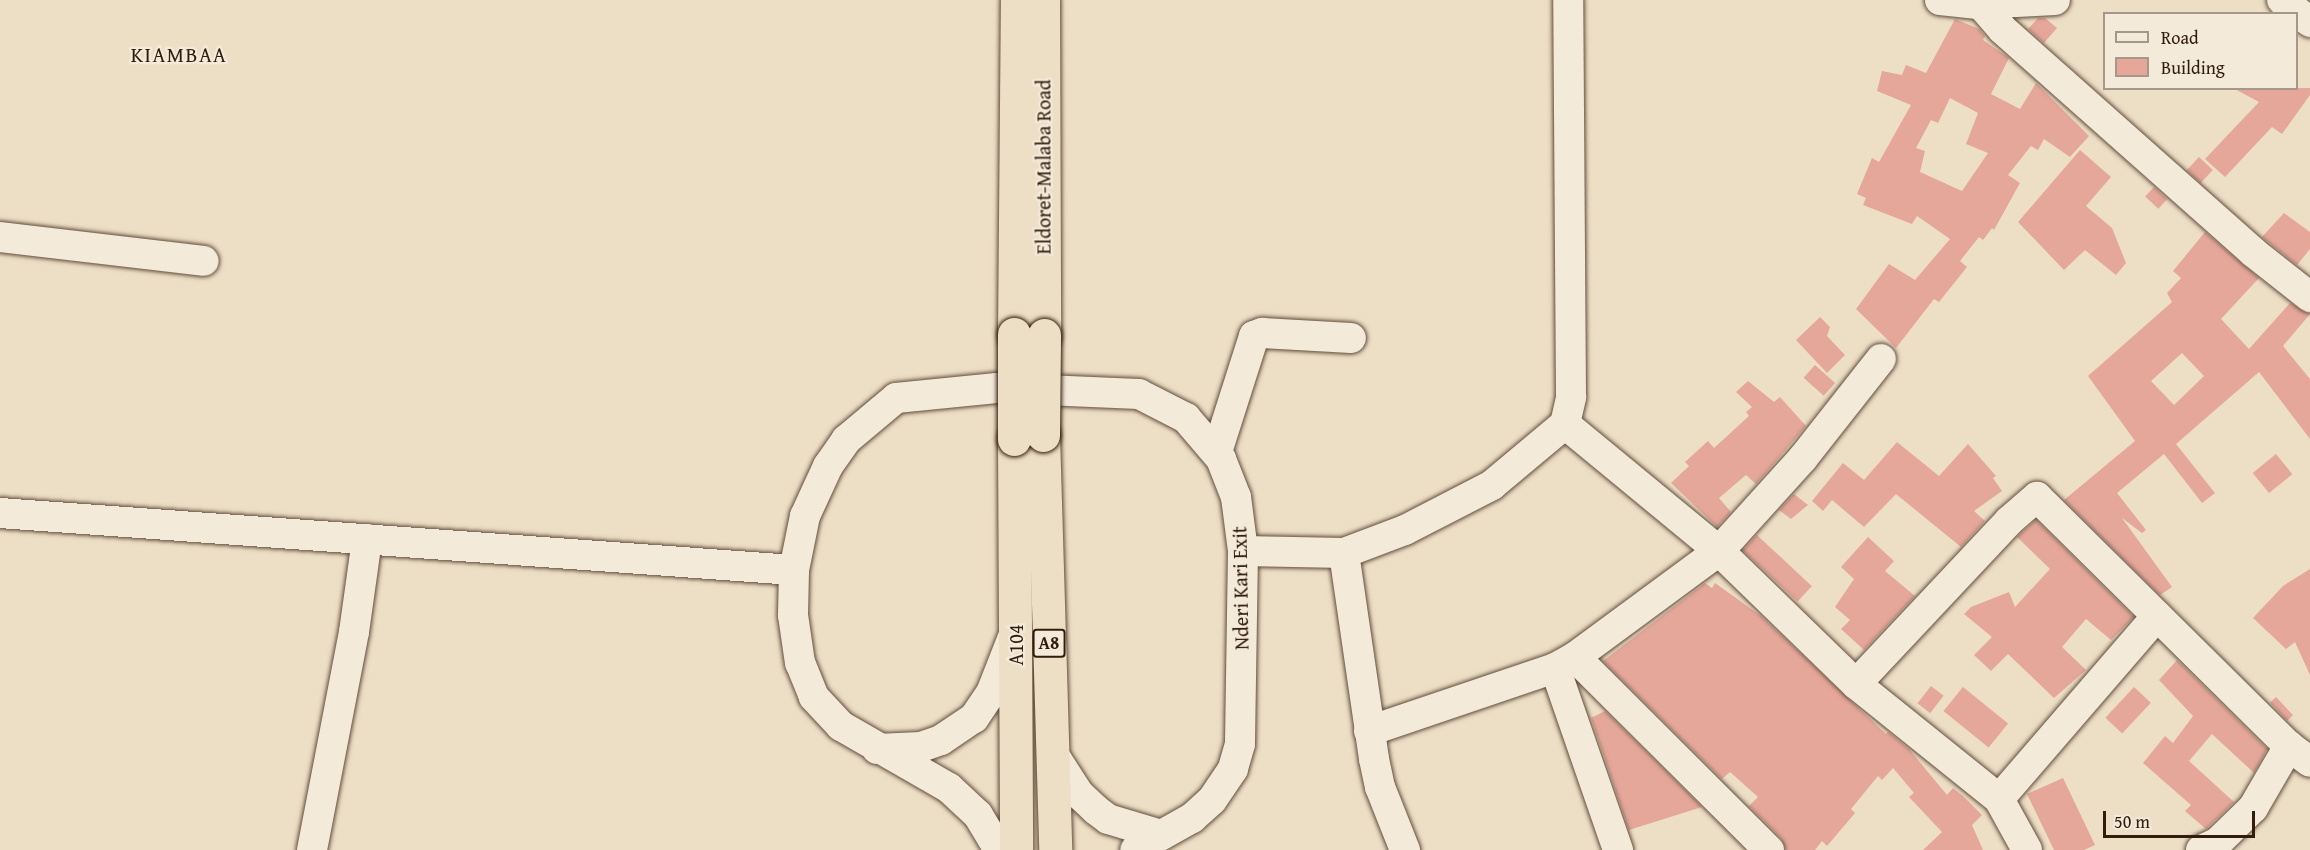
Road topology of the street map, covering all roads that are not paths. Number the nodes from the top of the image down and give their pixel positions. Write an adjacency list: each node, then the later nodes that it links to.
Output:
1 (1017, 0): 14 (highway, Eldoret-Malaba Road / A8)
2 (1043, 0): 14 (highway, Eldoret-Malaba Road / A8)
3 (1568, 0): 17 (street)
4 (1940, 0): 7 (street)
5 (2055, 0): 7 (street)
6 (2282, 0): 8 (street)
7 (1977, 2): 13 (street)
8 (2297, 12)
9 (2298, 13): 10 (street)
10 (2310, 22)
11 (0, 237): 12 (street)
12 (204, 261)
13 (2310, 297)
14 (1029, 334): 18 (highway, A8, bridge)
15 (1351, 338): 19 (street)
16 (1881, 359): 23 (street)
17 (1565, 424): 23 (street); 24 (street)
18 (1029, 437): 27 (highway, A104 / A8); 32 (highway, A8)
19 (1217, 452): 22 (street, Nderi Kari Exit); 25 (street, Nderi Kari Exit)
20 (0, 513): 21 (street)
21 (367, 539): 25 (street); 37 (street)
22 (1243, 551): 24 (street); 35 (street, Nderi Kari Exit)
23 (1719, 551): 28 (street); 29 (street)
24 (1344, 553): 30 (street)
25 (794, 570): 31 (street)
26 (2157, 616): 29 (street); 33 (street); 34 (street)
27 (1015, 630): 31 (street); 39 (highway, A104 / A8)
28 (1565, 662): 30 (street); 43 (street); 44 (street)
29 (1856, 684): 34 (street)
30 (1369, 731): 42 (street)
31 (877, 749): 38 (street)
32 (1052, 752): 35 (street); 40 (highway, A8)
33 (2299, 754): 36 (street)
34 (1999, 800): 45 (street)
35 (1161, 835): 41 (street, Nderi Kari Exit)
36 (2214, 847)
37 (312, 850)
38 (999, 850)
39 (1016, 850)
40 (1055, 850)
41 (1135, 850)
42 (1405, 850)
43 (1618, 850)
44 (1769, 850)
45 (2027, 850)

